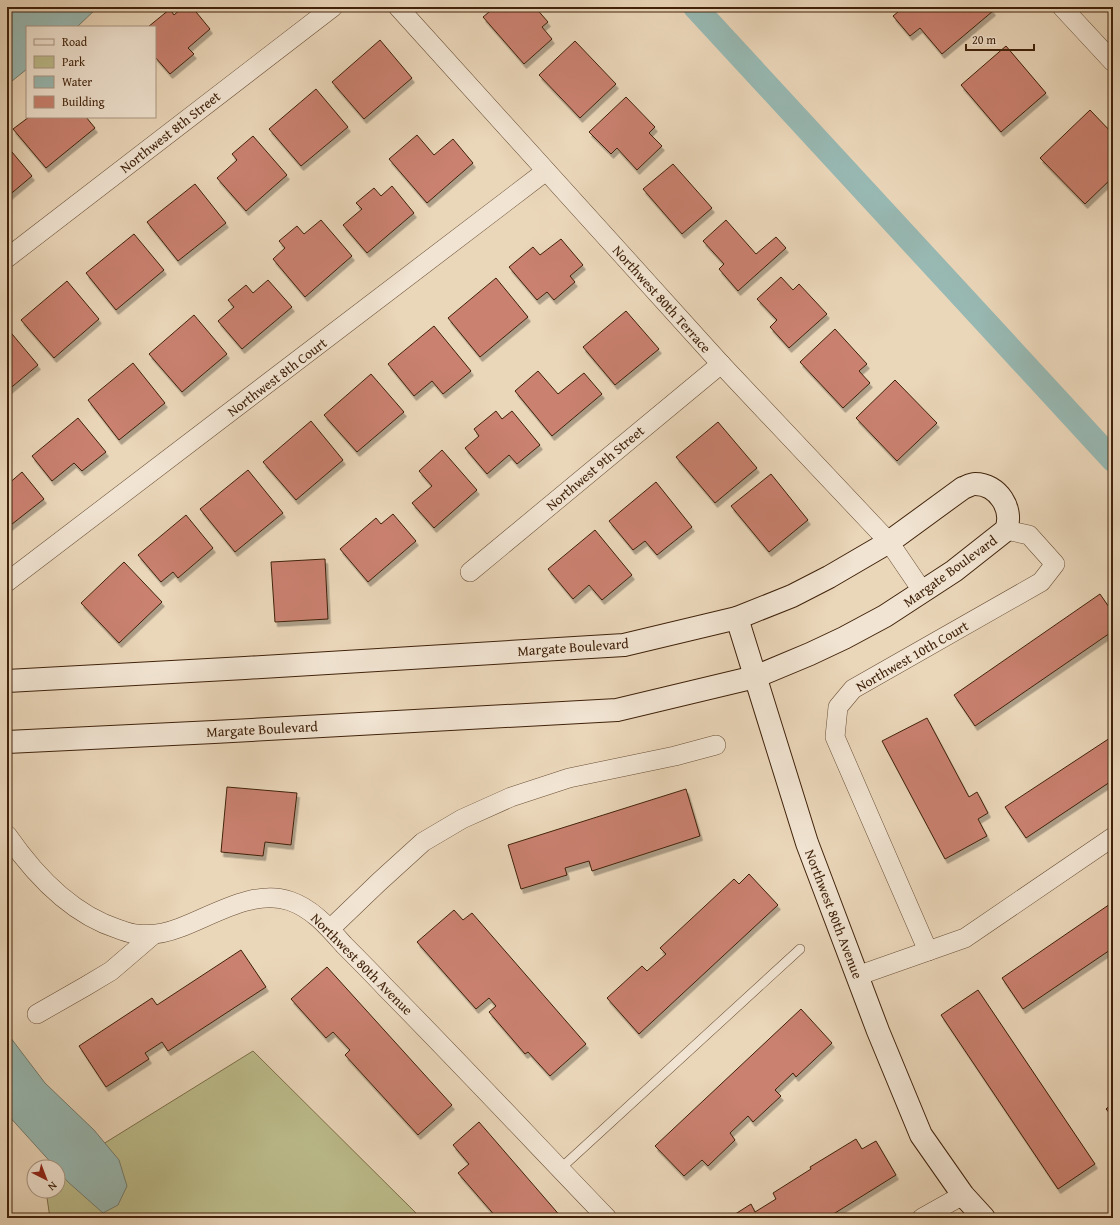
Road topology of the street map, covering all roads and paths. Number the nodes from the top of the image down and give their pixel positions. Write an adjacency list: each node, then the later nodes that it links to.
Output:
1 (333, 7): 6 (street, Northwest 8th Street)
2 (398, 7): 5 (street, Northwest 80th Terrace)
3 (1062, 7): 4 (street)
4 (1113, 62)
5 (546, 171): 7 (street, Northwest 80th Terrace); 11 (street, Northwest 8th Court)
6 (7, 258)
7 (721, 364): 9 (street, Northwest 80th Terrace); 10 (street, Northwest 9th Street)
8 (1006, 530): 9 (street, Margate Boulevard); 12 (street, Margate Boulevard); 23 (street, Northwest 10th Court)
9 (889, 542): 12 (street, Northwest 80th Terrace); 13 (street, Margate Boulevard)
10 (470, 572)
11 (7, 582)
12 (923, 592): 14 (street, Margate Boulevard)
13 (736, 618): 14 (street, Northwest 80th Avenue); 15 (street, Margate Boulevard)
14 (755, 677): 16 (street, Margate Boulevard); 24 (street, Northwest 80th Avenue)
15 (7, 681)
16 (7, 742)
17 (716, 745): 20 (street)
18 (7, 835): 21 (street, Northwest 80th Avenue)
19 (1113, 836): 23 (street)
20 (330, 930): 21 (street, Northwest 80th Avenue); 26 (street, Northwest 80th Avenue)
21 (153, 935): 25 (street)
22 (800, 949): 26 (lane)
23 (928, 951): 24 (street)
24 (857, 976): 27 (street, Northwest 80th Avenue)
25 (37, 1014)
26 (560, 1168): 28 (street, Northwest 80th Avenue)
27 (963, 1195): 29 (street); 30 (street, Northwest 80th Avenue)
28 (607, 1218)
29 (922, 1218)
30 (984, 1218)

